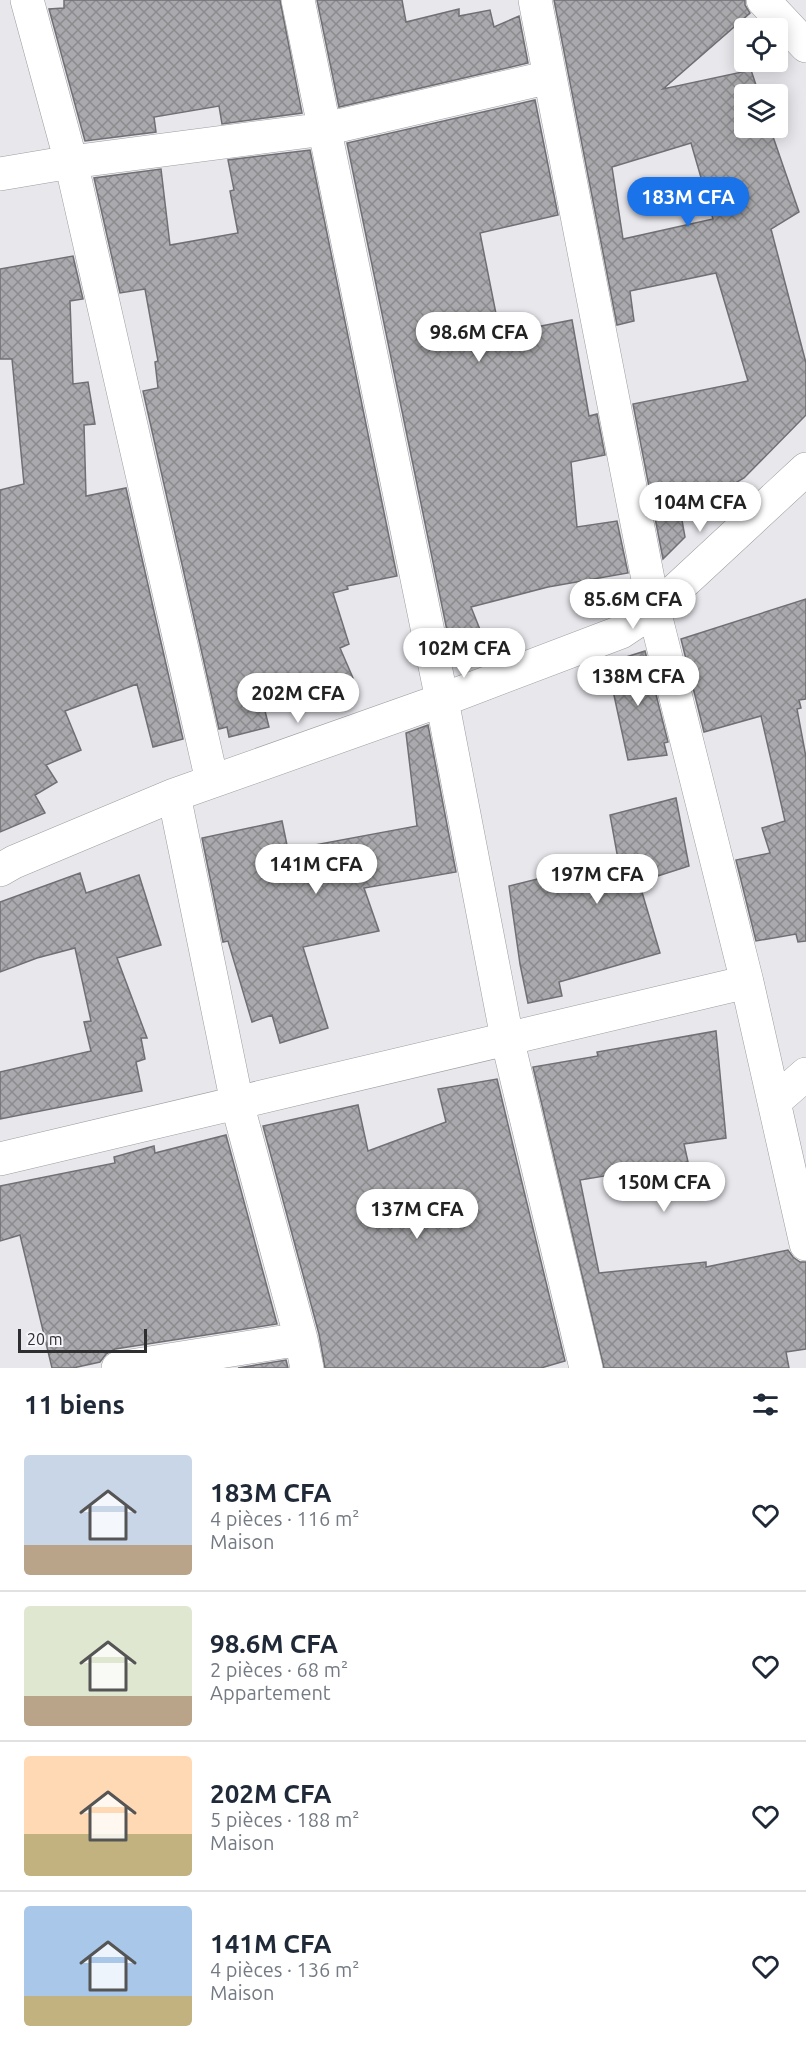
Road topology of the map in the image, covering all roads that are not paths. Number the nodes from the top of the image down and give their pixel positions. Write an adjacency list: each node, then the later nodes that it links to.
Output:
1 (27, 0): 8 (street)
2 (298, 0): 7 (street)
3 (535, 0): 6 (street)
4 (763, 0): 5 (street)
5 (806, 46)
6 (550, 77): 7 (street); 11 (street)
7 (325, 129): 8 (street); 12 (street)
8 (71, 162): 9 (street); 13 (street)
9 (0, 174)
10 (806, 469): 11 (street)
11 (654, 610): 12 (street); 16 (street)
12 (442, 700): 13 (street); 17 (street)
13 (212, 781): 14 (street)
14 (174, 795): 15 (street); 20 (street)
15 (0, 870)
16 (747, 982): 17 (street); 19 (street)
17 (507, 1038): 20 (street); 25 (street)
18 (806, 1074): 19 (street)
19 (774, 1102): 22 (street)
20 (237, 1103): 21 (street); 23 (street)
21 (0, 1159)
22 (806, 1244)
23 (304, 1353): 24 (street)
24 (118, 1368)
25 (586, 1368)

